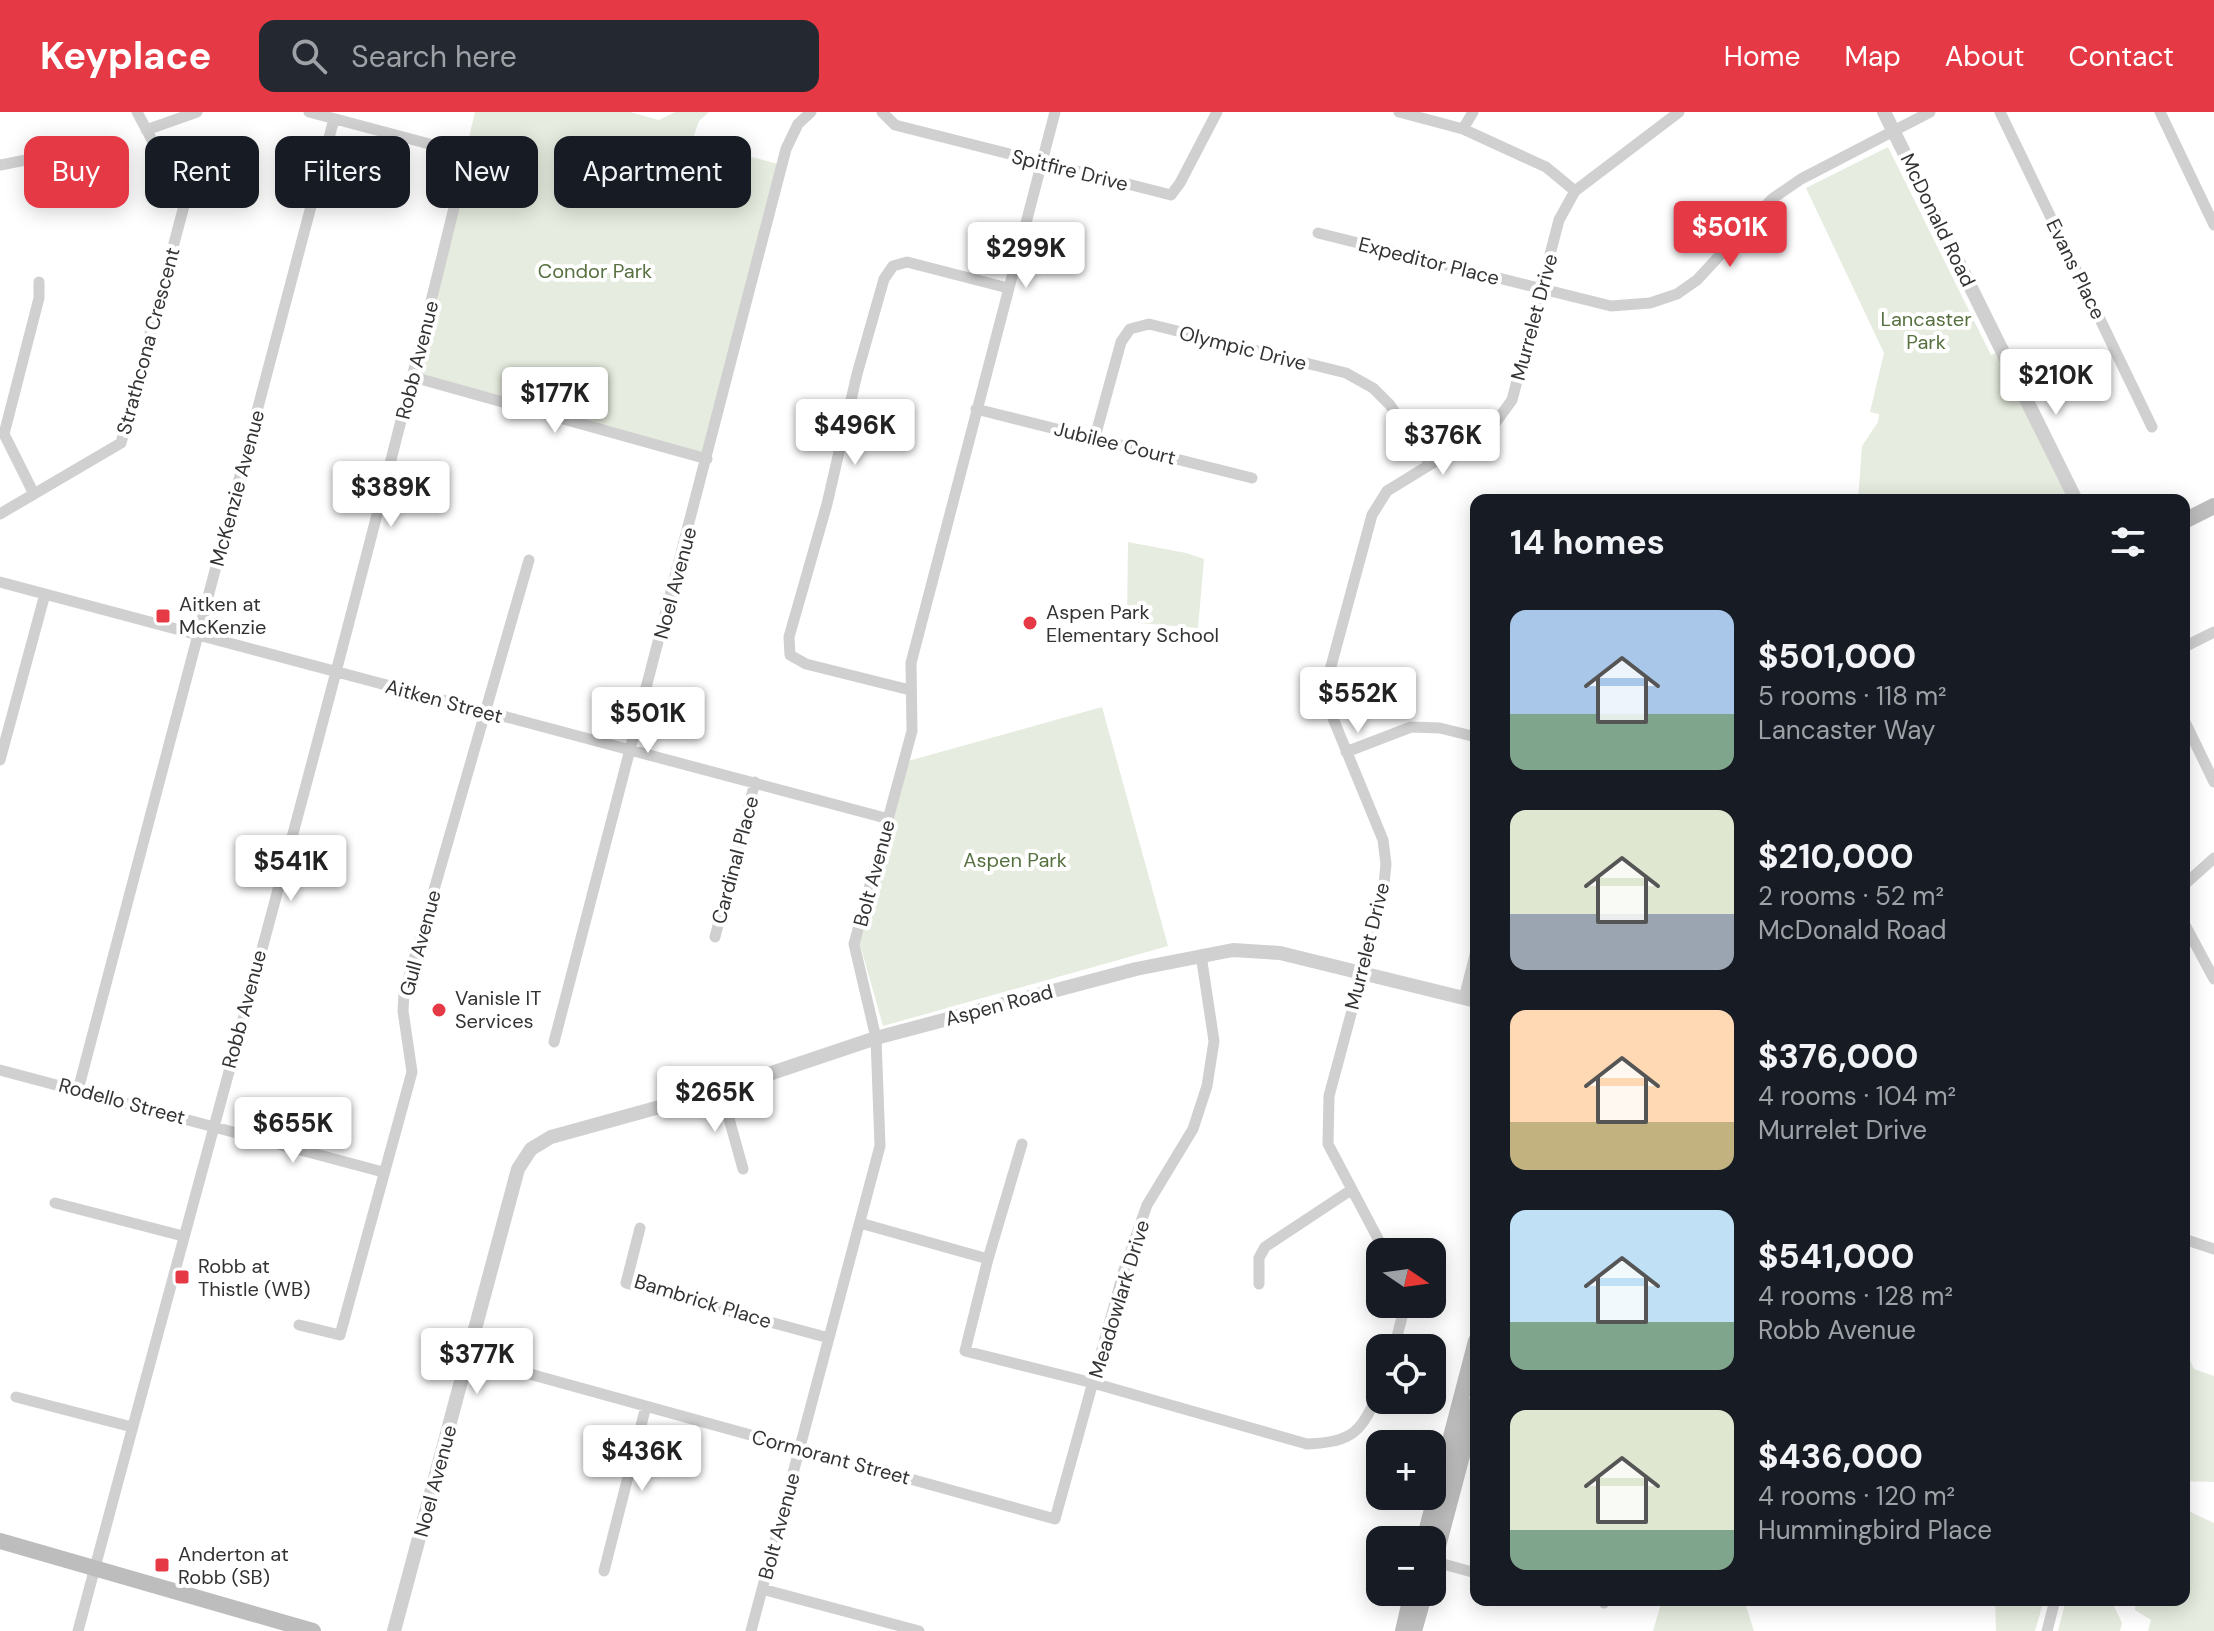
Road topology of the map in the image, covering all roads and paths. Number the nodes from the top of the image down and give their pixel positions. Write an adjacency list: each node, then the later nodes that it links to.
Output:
1 (137, 112): 17 (street, Strathcona Crescent)
2 (197, 112): 17 (street)
3 (309, 112): 15 (street)
4 (811, 112): 32 (street, Noel Avenue)
5 (882, 112): 20 (street, Spitfire Drive)
6 (1055, 112): 20 (street, Bolt Avenue)
7 (1217, 112): 20 (street, Spitfire Drive)
8 (1399, 112): 16 (street)
9 (1473, 112): 16 (street)
10 (1679, 112): 22 (street)
11 (1884, 112): 18 (street, McDonald Road)
12 (1930, 112): 18 (street, Expeditor Place)
13 (2000, 112): 30 (street, Evans Place)
14 (2160, 112): 23 (street)
15 (334, 119): 28 (street, Robb Avenue); 44 (street, McKenzie Avenue)
16 (1463, 129): 22 (street)
17 (146, 130): 35 (street, Strathcona Crescent)
18 (1894, 131): 27 (street, Expeditor Place); 36 (street, McDonald Road)
19 (24, 160): 21 (street)
20 (1041, 163): 26 (street, Bolt Avenue)
21 (0, 165)
22 (1575, 191): 27 (street, Murrelet Drive)
23 (2214, 225)
24 (1318, 233): 27 (street, Expeditor Place)
25 (39, 282): 35 (street)
26 (1008, 288): 29 (street, Bolt Avenue); 47 (street)
27 (1541, 289): 33 (street, Murrelet Drive)
28 (413, 377): 32 (street); 46 (street, Robb Avenue)
29 (976, 409): 31 (street, Jubilee Court); 47 (street, Bolt Avenue)
30 (2152, 427)
31 (1095, 437): 33 (street, Olympic Drive); 34 (street, Jubilee Court)
32 (707, 459): 51 (street, Noel Avenue)
33 (1430, 464): 52 (street, Murrelet Drive)
34 (1252, 478)
35 (33, 492): 38 (street, Strathcona Crescent)
36 (2073, 494)
37 (2214, 506): 39 (main road)
38 (0, 514)
39 (2190, 518)
40 (529, 560): 48 (street, Gull Avenue)
41 (0, 582): 42 (street, Aitken Street)
42 (45, 594): 44 (street, Aitken Street); 53 (street)
43 (2214, 632): 45 (street)
44 (199, 635): 46 (street, Aitken Street); 68 (street, McKenzie Avenue)
45 (2190, 644)
46 (335, 672): 48 (street, Aitken Street); 70 (street, Robb Avenue)
47 (910, 690): 56 (street, Bolt Avenue)
48 (485, 711): 51 (street, Aitken Street); 74 (street, Gull Avenue)
49 (2190, 732): 55 (street)
50 (1470, 736): 52 (street)
51 (631, 751): 54 (street, Aitken Street); 66 (street, Noel Avenue)
52 (1346, 752): 62 (street, Murrelet Drive)
53 (0, 760)
54 (755, 782): 56 (street, Aitken Street); 60 (street, Cardinal Place)
55 (2214, 782)
56 (889, 819): 65 (street, Bolt Avenue)
57 (2214, 858): 58 (street)
58 (2190, 880)
59 (2190, 934): 63 (street)
60 (715, 937)
61 (1201, 955): 62 (street, Aspen Road); 65 (street, Aspen Road); 89 (street, Meadowlark Drive)
62 (1361, 971): 64 (street, Aspen Road); 75 (street, Murrelet Drive)
63 (2214, 979)
64 (1470, 999)
65 (876, 1038): 69 (street, Aspen Road); 77 (street, Bolt Avenue)
66 (554, 1042)
67 (0, 1070): 68 (street, Rodello Street)
68 (78, 1090): 70 (street, Rodello Street)
69 (721, 1090): 72 (street, Aspen Road); 73 (street)
70 (213, 1125): 74 (street, Rodello Street); 79 (street, Robb Avenue)
71 (1022, 1144): 83 (street)
72 (531, 1149): 87 (street, Noel Avenue)
73 (743, 1169)
74 (383, 1172): 85 (street, Gull Avenue)
75 (1351, 1190): 80 (street, Murrelet Drive); 84 (street)
76 (55, 1203): 79 (street)
77 (860, 1223): 83 (street); 86 (street, Bolt Avenue)
78 (640, 1228): 86 (street, Bambrick Place)
79 (183, 1236): 94 (street, Robb Avenue)
80 (1377, 1238)
81 (2190, 1241): 82 (street)
82 (2214, 1249)
83 (988, 1259): 89 (street)
84 (1259, 1284)
85 (299, 1325)
86 (829, 1338): 95 (street, Bolt Avenue)
87 (468, 1357): 91 (street, Cormorant Street); 110 (street, Noel Avenue)
88 (1470, 1364): 97 (main road)
89 (1093, 1383): 92 (street); 96 (street, Meadowlark Drive)
90 (16, 1397): 94 (street)
91 (646, 1406): 95 (street, Cormorant Street); 102 (street)
92 (1368, 1414)
93 (1470, 1425): 98 (main road)
94 (132, 1427): 101 (street, Robb Avenue)
95 (800, 1448): 96 (street, Cormorant Street); 104 (street, Bolt Avenue)
96 (1059, 1516)
97 (1428, 1526)
98 (1443, 1526)
99 (0, 1541): 101 (main road)
100 (1446, 1567): 103 (street)
101 (94, 1568): 108 (street, Robb Avenue); 109 (main road)
102 (604, 1571)
103 (1470, 1572)
104 (762, 1589): 111 (street, Bolt Avenue); 112 (street)
105 (1409, 1606): 113 (main road)
106 (1421, 1606): 114 (main road)
107 (2053, 1606): 115 (street)
108 (78, 1631)
109 (313, 1631)
110 (394, 1631)
111 (751, 1631)
112 (919, 1631)
113 (1403, 1631)
114 (1414, 1631)
115 (2047, 1631)

